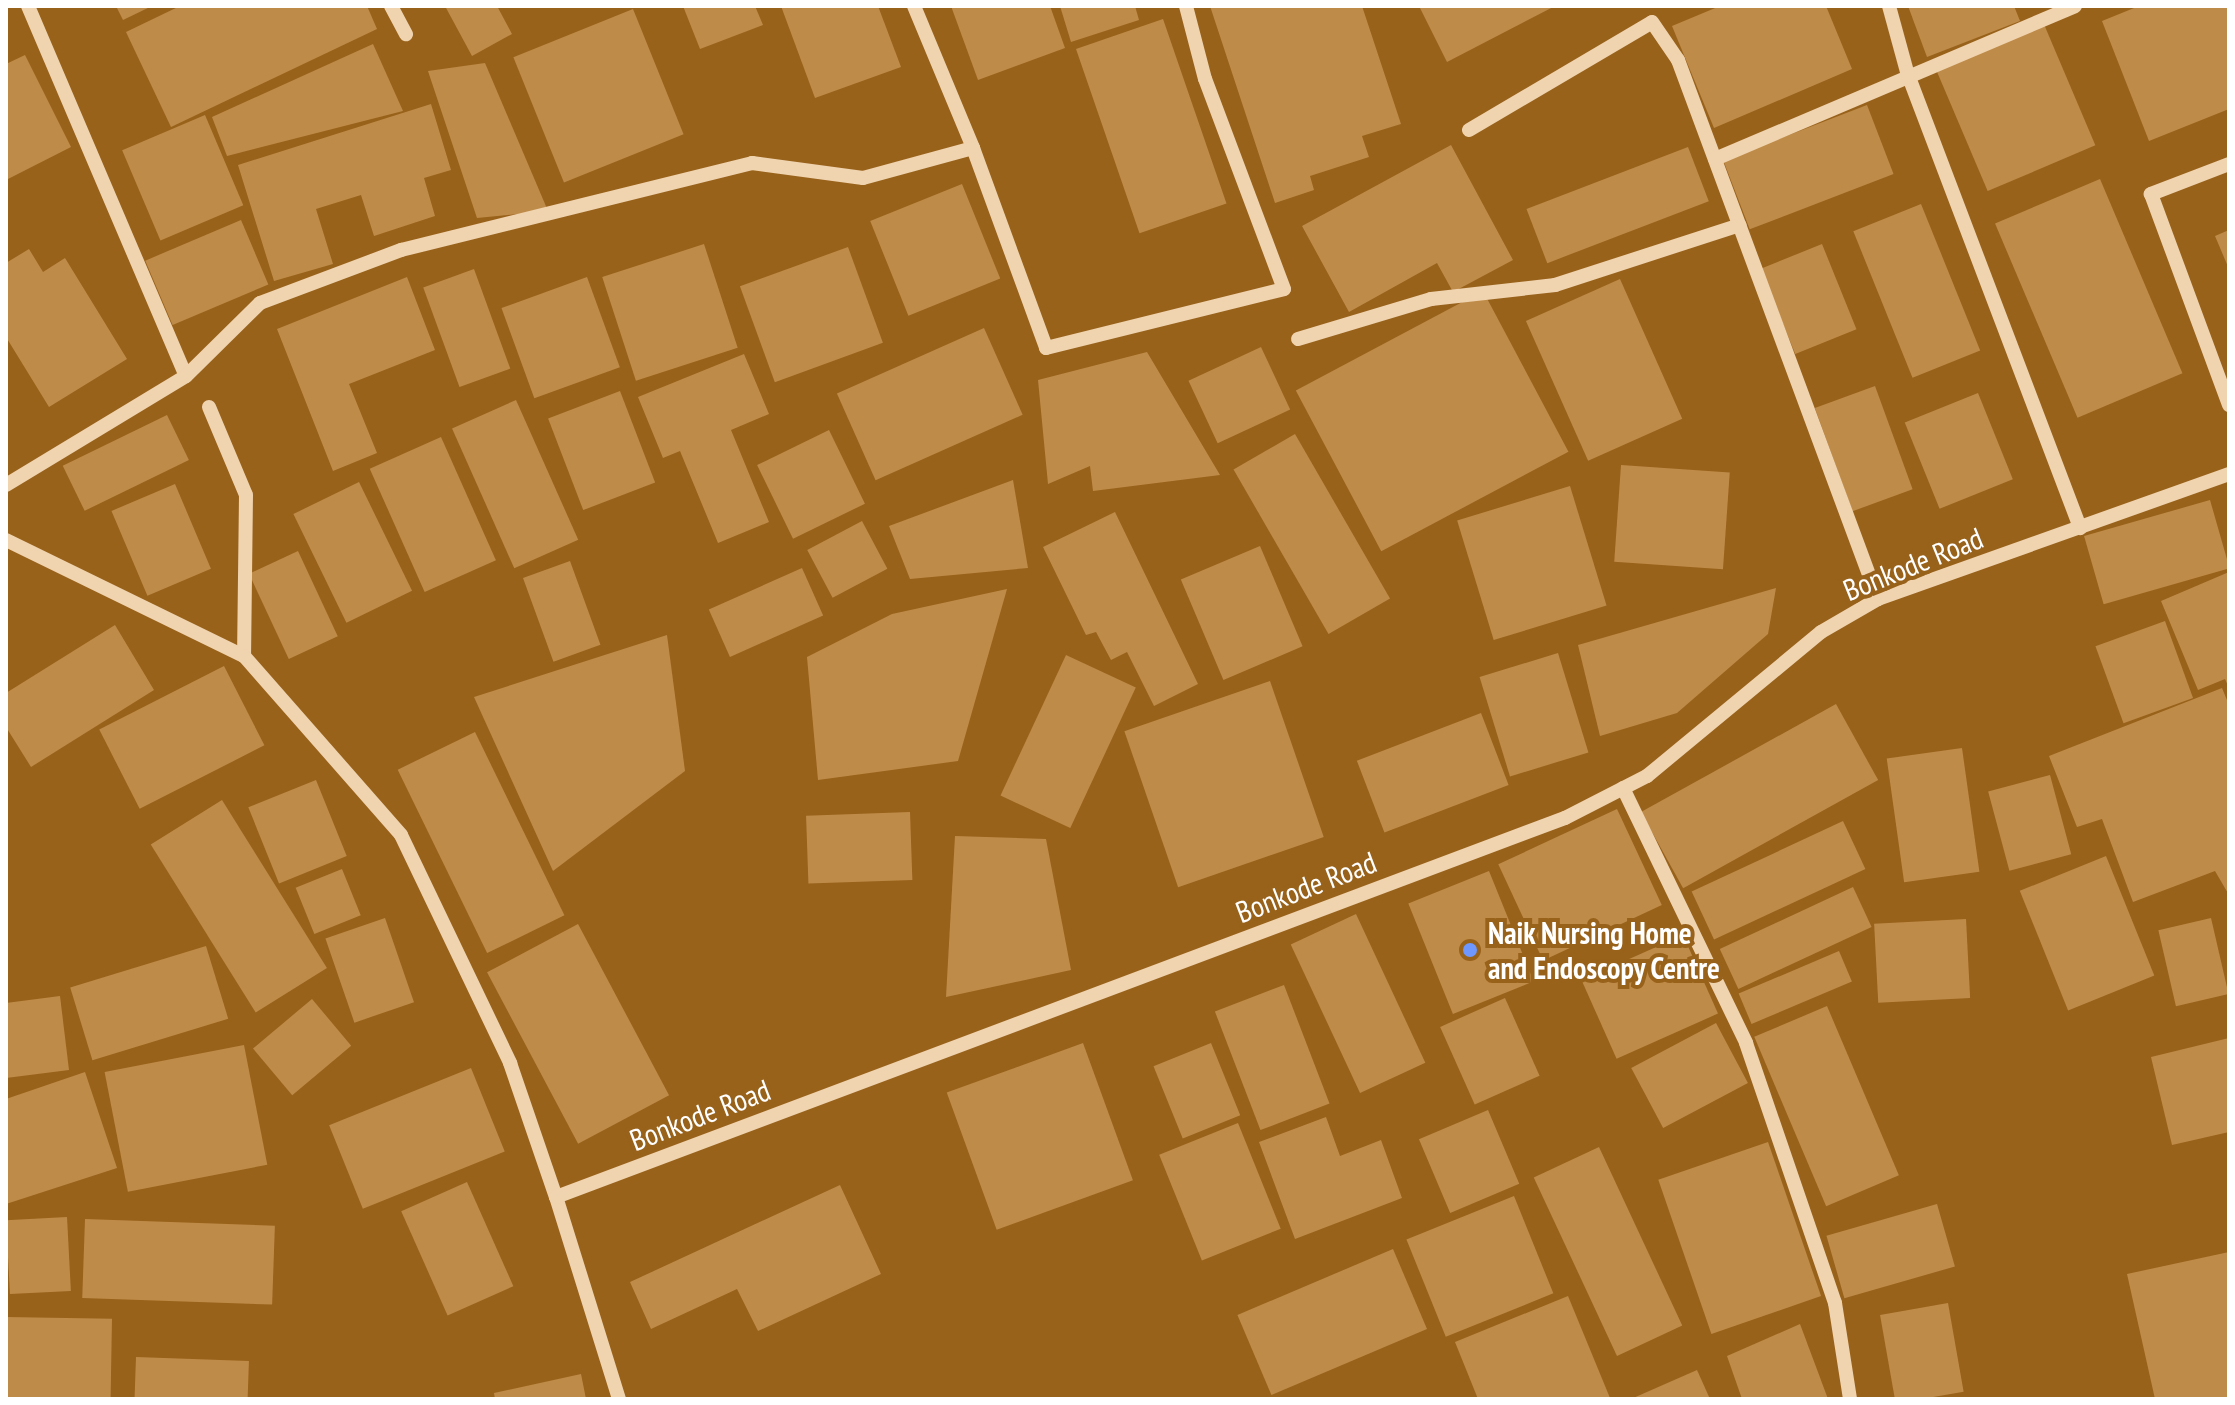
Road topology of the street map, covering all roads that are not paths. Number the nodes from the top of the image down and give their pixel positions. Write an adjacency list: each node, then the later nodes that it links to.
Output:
1 (28, 6): 15 (street)
2 (391, 6): 7 (street)
3 (914, 6): 10 (street)
4 (1186, 6): 10 (street)
5 (1889, 6): 8 (street)
6 (2075, 6): 8 (street)
7 (406, 34)
8 (1907, 72): 11 (street); 20 (street)
9 (1469, 130): 11 (street)
10 (973, 148): 15 (street)
11 (1715, 159): 13 (street)
12 (2229, 164): 16 (street)
13 (1740, 225): 14 (street); 22 (street)
14 (1298, 339)
15 (186, 376): 19 (street)
16 (2229, 405)
17 (209, 407): 23 (street)
18 (2229, 474): 20 (street, Bonkode Road)
19 (6, 485)
20 (2080, 528): 22 (street, Bonkode Road)
21 (6, 540): 23 (street)
22 (1878, 599): 24 (street, Bonkode Road)
23 (244, 656): 25 (street)
24 (1623, 788): 25 (street, Bonkode Road); 27 (street)
25 (556, 1197): 26 (street)
26 (619, 1399)
27 (1850, 1399)

